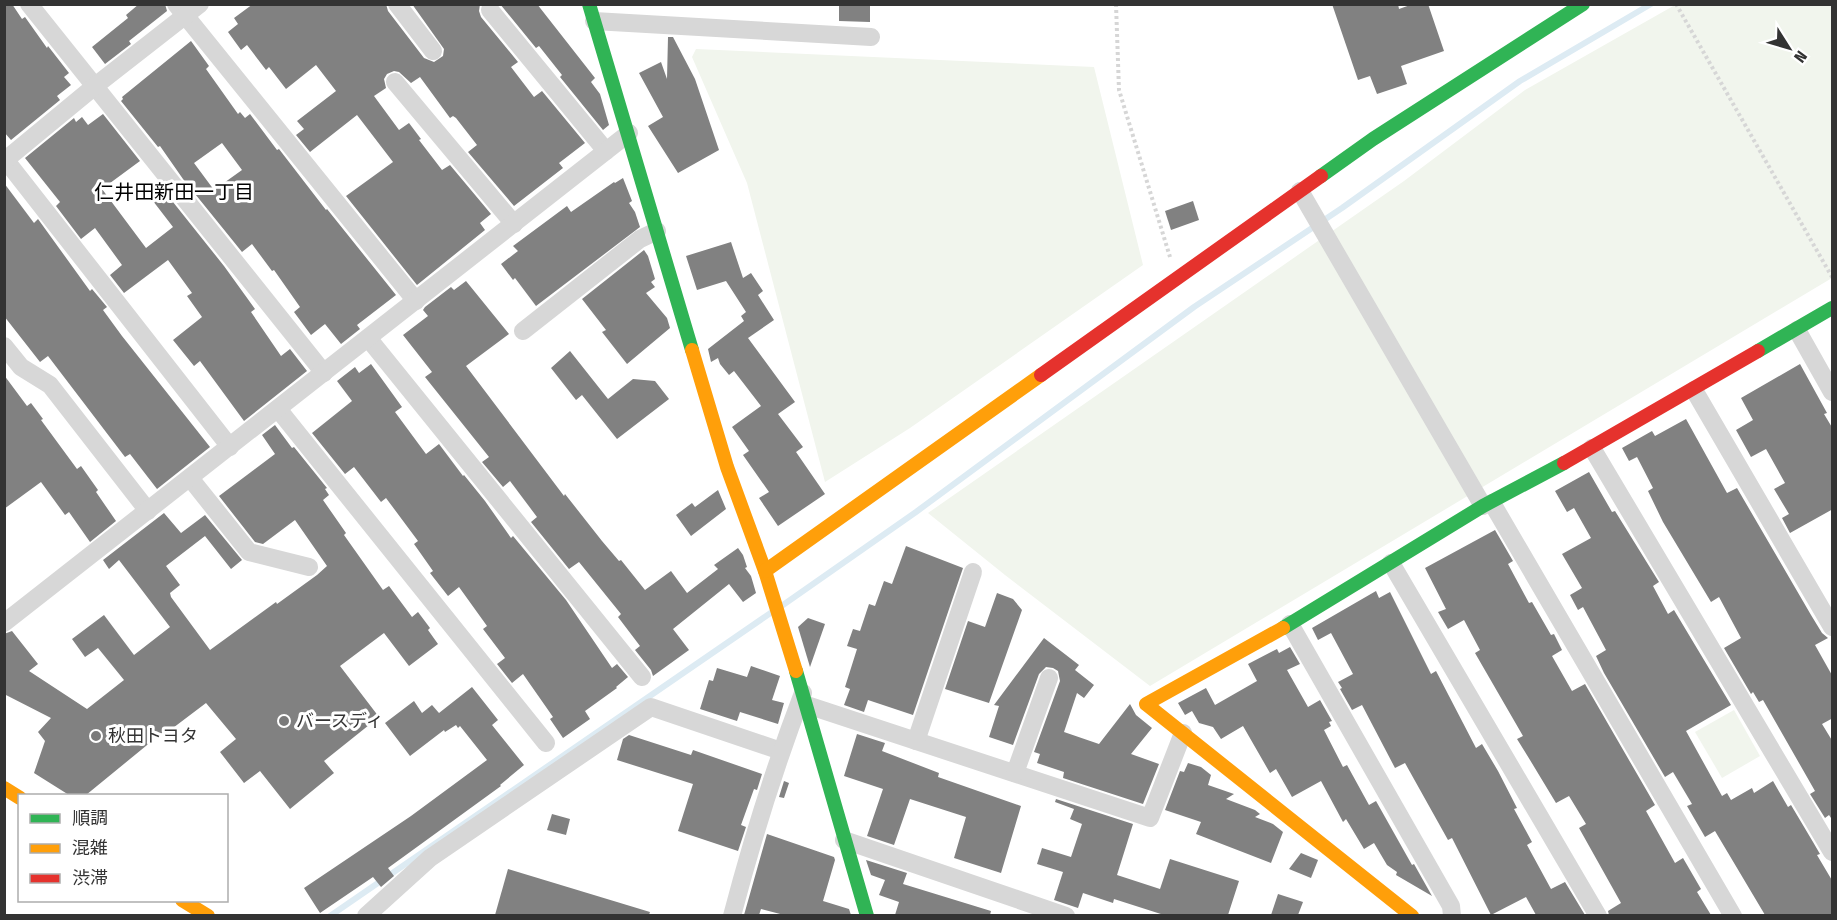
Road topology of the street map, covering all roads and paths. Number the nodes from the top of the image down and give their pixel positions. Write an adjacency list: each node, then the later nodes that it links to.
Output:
1 (29, 4): 13 (street)
2 (200, 4): 7 (street)
3 (397, 4): 11 (street)
4 (1116, 4): 21 (path)
5 (1582, 4): 17 (main road)
6 (1676, 5): 20 (path)
7 (181, 10): 13 (street); 22 (street)
8 (490, 10): 15 (street)
9 (592, 13): 10 (street); 14 (main road)
10 (871, 37)
11 (433, 51)
12 (395, 82): 18 (street)
13 (95, 86): 16 (street); 28 (street)
14 (629, 134): 15 (street); 19 (main road)
15 (606, 152): 18 (street)
16 (5, 160): 32 (street)
17 (1300, 191): 21 (main road); 35 (street)
18 (514, 224): 22 (street)
19 (657, 231): 25 (street); 39 (main road)
20 (1833, 277)
21 (1176, 278): 39 (main road)
22 (416, 301): 26 (street)
23 (1833, 308): 24 (main road)
24 (1797, 330): 29 (main road); 30 (street)
25 (523, 331)
26 (368, 338): 28 (street); 44 (street)
27 (4, 346): 36 (street)
28 (324, 373): 31 (street)
29 (1694, 390): 33 (main road); 43 (street)
30 (1833, 392)
31 (278, 409): 32 (street); 49 (street)
32 (230, 447): 34 (street)
33 (1592, 448): 35 (main road); 55 (street)
34 (190, 478): 36 (street); 38 (street)
35 (1488, 505): 37 (main road); 65 (street)
36 (148, 511): 41 (street)
37 (1390, 563): 42 (main road); 64 (street)
38 (309, 567)
39 (765, 571): 46 (main road)
40 (973, 572): 48 (street)
41 (4, 623)
42 (1290, 624): 47 (main road); 63 (street)
43 (1833, 627)
44 (642, 677)
45 (1049, 678): 51 (street)
46 (805, 699): 48 (street); 50 (street); 54 (main road)
47 (1183, 733): 51 (street); 62 (main road)
48 (916, 741): 51 (street)
49 (546, 743)
50 (781, 751): 58 (street); 59 (street)
51 (1015, 773)
52 (4, 788): 53 (main road)
53 (18, 797)
54 (844, 840): 60 (main road); 61 (street)
55 (1833, 852)
56 (185, 902): 57 (main road)
57 (208, 915)
58 (366, 915)
59 (732, 915)
60 (867, 915)
61 (1066, 915)
62 (1412, 915)
63 (1452, 915)
64 (1598, 915)
65 (1733, 915)

